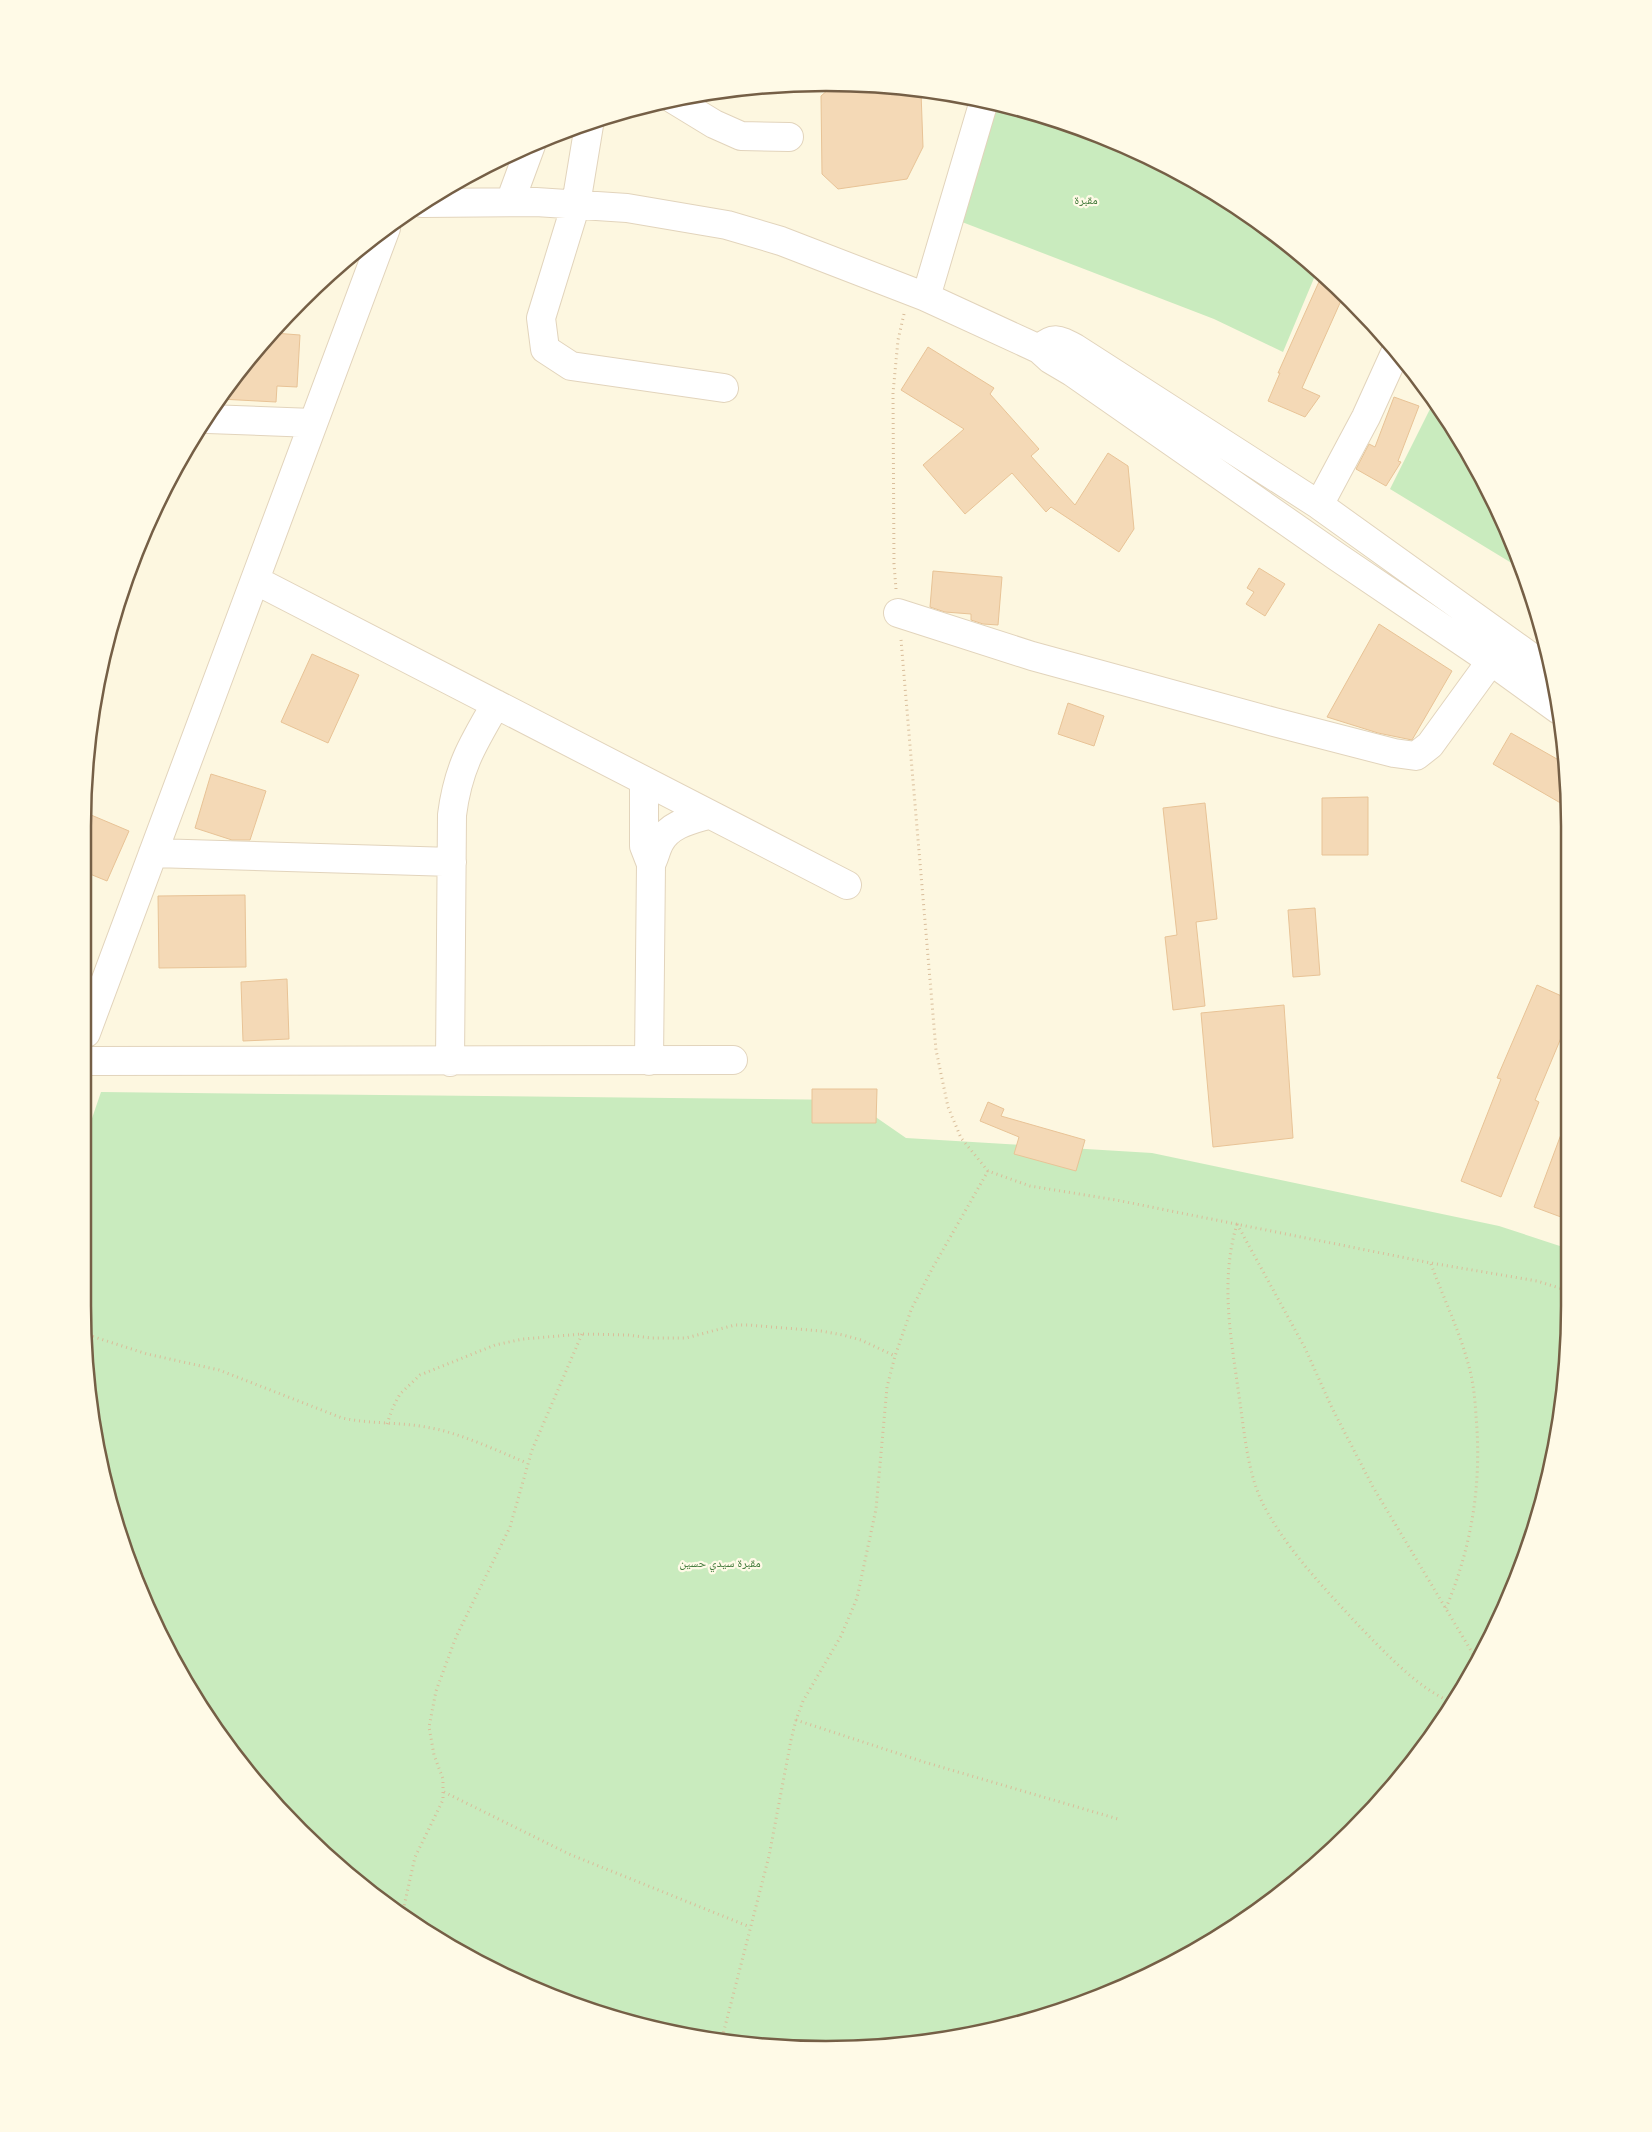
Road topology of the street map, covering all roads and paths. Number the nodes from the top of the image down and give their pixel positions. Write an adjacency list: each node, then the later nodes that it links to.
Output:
1 (682, 105): 4 (street)
2 (982, 108): 10 (street)
3 (588, 131): 8 (street)
4 (789, 137)
5 (527, 155): 6 (street)
6 (510, 202): 7 (street); 8 (street)
7 (438, 203)
8 (576, 204): 10 (street); 13 (street)
9 (381, 242): 15 (street)
10 (918, 294): 11 (street); 18 (path)
11 (1039, 349): 16 (street); 19 (street)
12 (1392, 359): 16 (street)
13 (724, 388)
14 (214, 419): 15 (street)
15 (313, 424): 17 (street)
16 (1319, 506): 20 (street)
17 (255, 580): 21 (street); 25 (street)
18 (898, 613): 19 (street); 34 (path)
19 (1491, 661): 22 (street)
20 (1542, 662)
21 (496, 704): 23 (street); 26 (street)
22 (1550, 704)
23 (644, 781): 24 (street); 27 (street)
24 (708, 815): 27 (street); 28 (street)
25 (153, 853): 26 (street); 29 (street)
26 (452, 862): 33 (street)
27 (651, 864): 32 (street)
28 (847, 885)
29 (91, 1020)
30 (733, 1060): 32 (street)
31 (91, 1061): 33 (street)
32 (649, 1061): 33 (street)
33 (450, 1062)
34 (988, 1171): 35 (path); 40 (path)
35 (1237, 1224): 36 (path); 43 (path); 45 (path)
36 (1431, 1263): 37 (path); 43 (path)
37 (1561, 1288)
38 (582, 1334): 40 (path); 41 (path); 42 (path)
39 (92, 1337): 41 (path)
40 (895, 1356): 46 (path)
41 (387, 1424): 42 (path)
42 (528, 1463): 47 (path)
43 (1446, 1608): 44 (path)
44 (1473, 1653)
45 (1447, 1698)
46 (796, 1720): 48 (path); 50 (path)
47 (444, 1792): 49 (path); 50 (path)
48 (1118, 1819)
49 (404, 1907)
50 (750, 1927): 51 (path)
51 (723, 2033)

